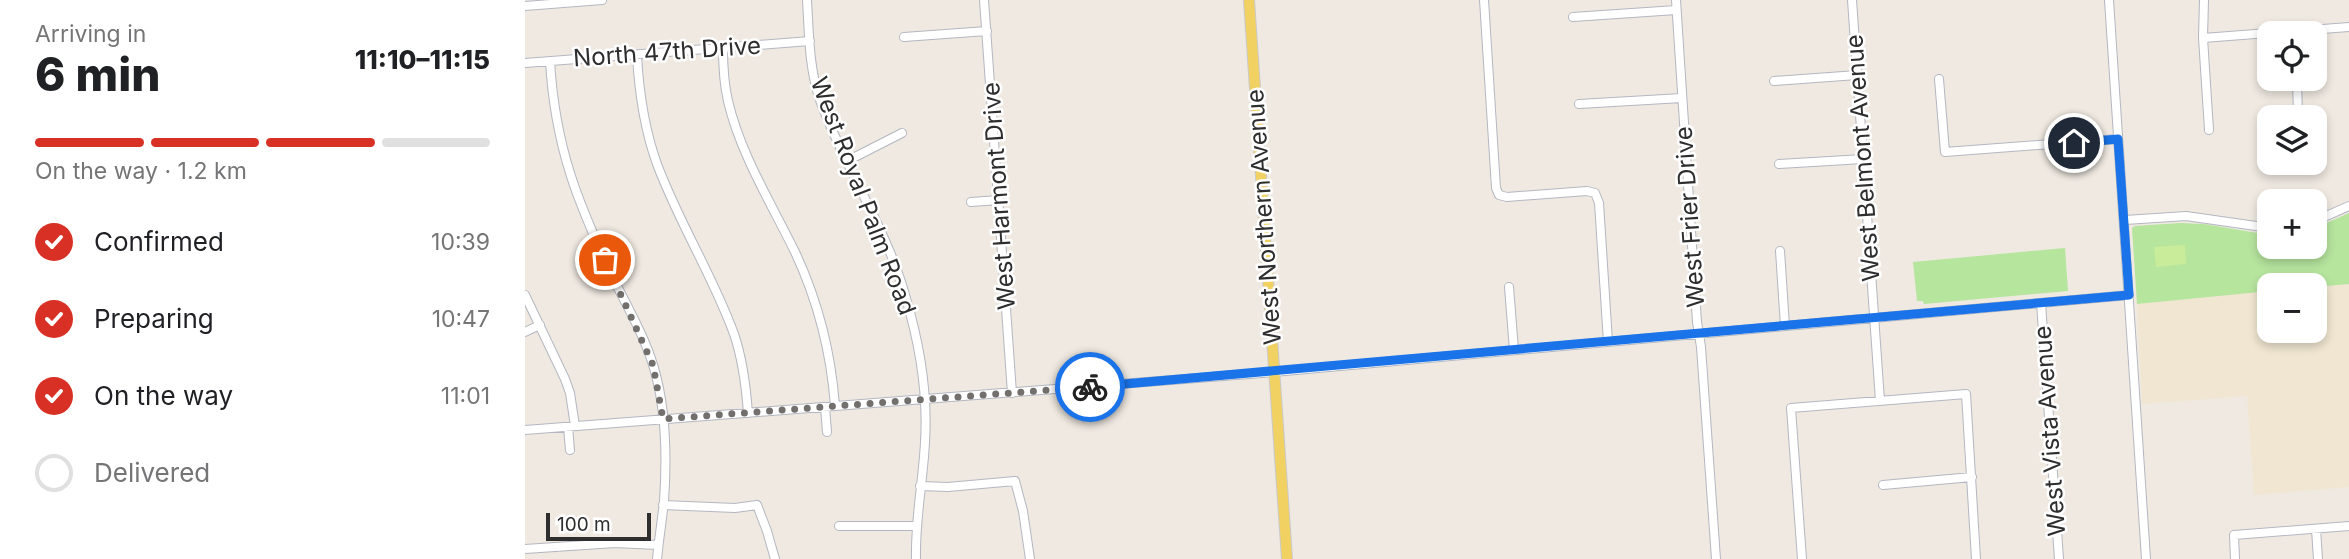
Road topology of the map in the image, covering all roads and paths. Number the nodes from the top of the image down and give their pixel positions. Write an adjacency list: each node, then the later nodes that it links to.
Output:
1 (602, 0): 10 (street)
2 (807, 0): 19 (street, West Royal Palm Road)
3 (984, 0): 15 (street, West Harmont Drive)
4 (1249, 0): 53 (main road, West Northern Avenue)
5 (1483, 0): 51 (street)
6 (1675, 0): 11 (street, West Frier Drive)
7 (1852, 0): 24 (street, West Belmont Avenue)
8 (2109, 0): 31 (street)
9 (2204, 0): 18 (street)
10 (525, 6)
11 (1676, 10): 12 (street); 27 (street, West Frier Drive)
12 (1573, 17)
13 (2349, 27): 14 (street)
14 (2327, 29)
15 (987, 31): 17 (street); 35 (street, West Harmont Drive)
16 (2257, 34): 18 (street)
17 (904, 37)
18 (2203, 38): 29 (street)
19 (810, 41): 20 (street, North 47th Drive); 33 (street, West Royal Palm Road)
20 (723, 48): 21 (street, North 47th Drive); 57 (street)
21 (637, 55): 22 (street, North 47th Drive); 58 (street)
22 (550, 61): 23 (street, North 47th Drive); 59 (street)
23 (525, 63)
24 (1857, 75): 26 (street); 32 (street, West Belmont Avenue)
25 (1939, 79): 31 (street)
26 (1774, 81)
27 (1682, 98): 28 (street); 50 (street, West Frier Drive)
28 (1579, 104)
29 (2209, 130)
30 (902, 133): 33 (street)
31 (2118, 139): 39 (street)
32 (1863, 159): 34 (street); 46 (street, West Belmont Avenue)
33 (847, 161): 55 (street, West Royal Palm Road)
34 (1779, 164)
35 (999, 200): 36 (street); 54 (street, West Harmont Drive)
36 (971, 202)
37 (2349, 206): 38 (street)
38 (2327, 216)
39 (2125, 220): 40 (street); 44 (street)
40 (2257, 226)
41 (1780, 251): 48 (street)
42 (1509, 287): 52 (street)
43 (525, 295): 47 (street)
44 (2129, 295): 45 (street); 83 (street)
45 (2041, 303): 46 (street); 82 (street, West Vista Avenue)
46 (1874, 318): 48 (street); 56 (street, West Belmont Avenue)
47 (540, 325): 49 (street); 60 (street)
48 (1786, 326): 50 (street)
49 (525, 332)
50 (1699, 333): 51 (street); 79 (street, West Frier Drive)
51 (1608, 342): 52 (street)
52 (1514, 350): 53 (street)
53 (1274, 372): 54 (street); 78 (main road, West Northern Avenue)
54 (1012, 393): 55 (street)
55 (923, 400): 57 (street); 66 (street, West Royal Palm Road)
56 (1880, 401): 64 (street); 80 (street)
57 (830, 407): 58 (street); 62 (street)
58 (748, 413): 59 (street)
59 (663, 419): 60 (street); 67 (street)
60 (572, 427): 61 (street); 63 (street)
61 (525, 430)
62 (827, 432)
63 (570, 450)
64 (1972, 477): 65 (street); 81 (street)
65 (1883, 485)
66 (920, 486): 69 (street, West Royal Palm Road); 77 (street)
67 (663, 505): 72 (street); 75 (street)
68 (839, 526): 69 (street)
69 (916, 526): 76 (street, West Royal Palm Road)
70 (2349, 526): 71 (street)
71 (2316, 529): 84 (street); 85 (street)
72 (658, 545): 73 (street); 74 (street)
73 (525, 550)
74 (657, 559)
75 (775, 559)
76 (916, 559)
77 (1030, 559)
78 (1287, 559)
79 (1716, 559)
80 (1802, 559)
81 (1976, 559)
82 (2059, 559)
83 (2146, 559)
84 (2235, 559)
85 (2318, 559)

